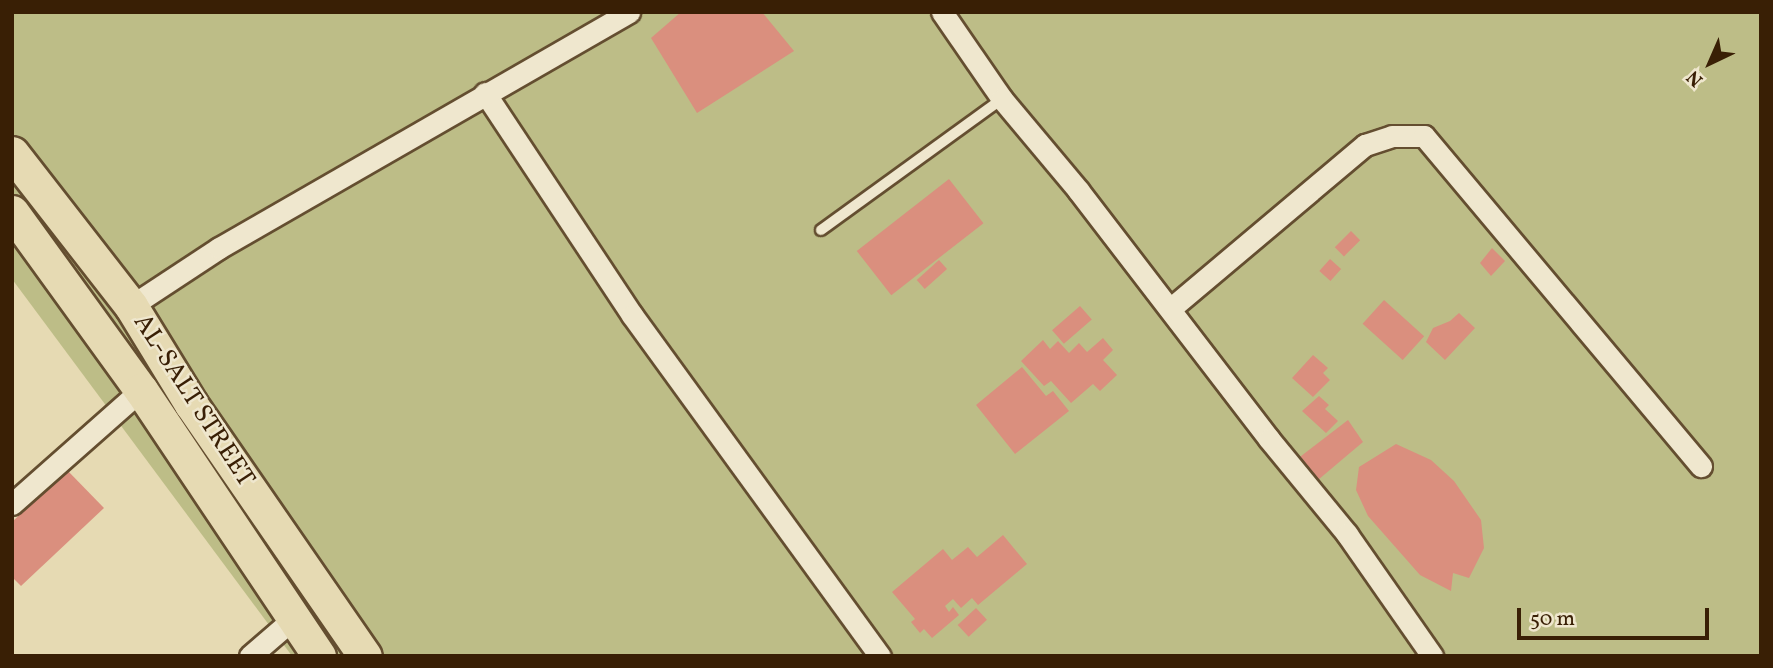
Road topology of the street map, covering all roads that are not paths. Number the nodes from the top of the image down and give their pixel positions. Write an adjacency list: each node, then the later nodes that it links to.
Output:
1 (629, 12): 3 (street)
2 (942, 12): 4 (street)
3 (485, 93): 8 (street); 17 (street)
4 (1002, 99): 7 (lane); 9 (street)
5 (12, 153): 8 (main road, AL-SALT STREET)
6 (12, 212): 10 (main road, AL-SALT STREET)
7 (821, 230)
8 (131, 306): 16 (main road, AL-SALT STREET)
9 (1170, 309): 11 (street); 18 (street)
10 (141, 390): 12 (street); 13 (main road, AL-SALT STREET)
11 (1701, 466)
12 (12, 504)
13 (293, 619): 14 (street); 15 (main road, AL-SALT STREET)
14 (250, 656)
15 (319, 656)
16 (365, 656)
17 (880, 656)
18 (1432, 656)

